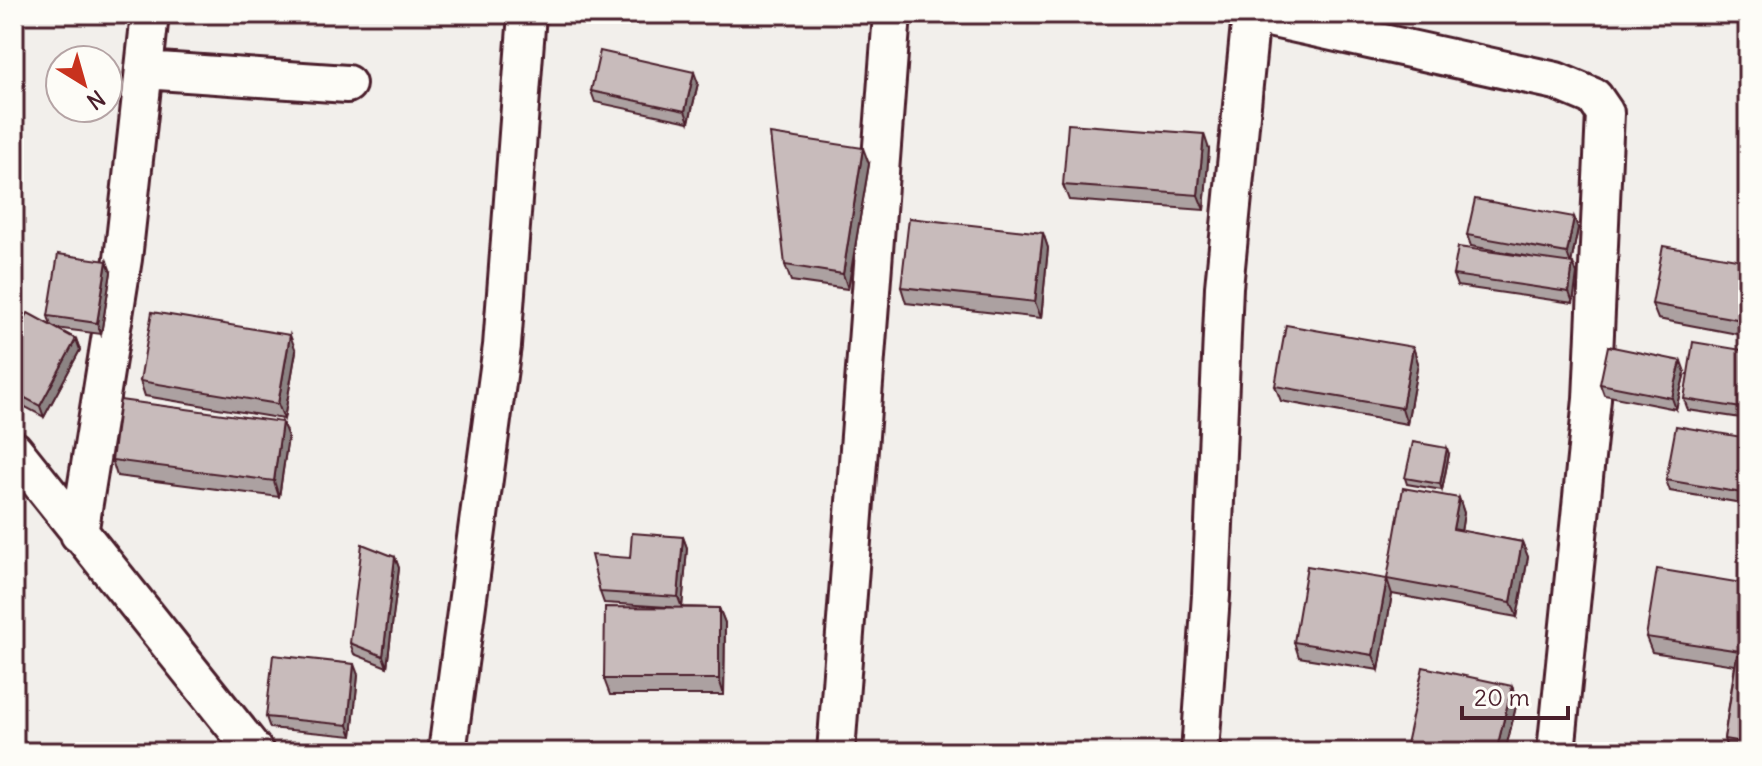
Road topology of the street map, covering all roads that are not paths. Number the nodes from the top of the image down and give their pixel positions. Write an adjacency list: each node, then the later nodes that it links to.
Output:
1 (150, 14): 5 (street)
2 (527, 14): 10 (street)
3 (892, 14): 11 (street)
4 (1251, 14): 12 (street); 13 (street)
5 (144, 70): 6 (street); 8 (street)
6 (347, 84)
7 (17, 460): 8 (street)
8 (79, 534): 9 (street)
9 (255, 752)
10 (447, 752)
11 (836, 752)
12 (1200, 752)
13 (1556, 752)

